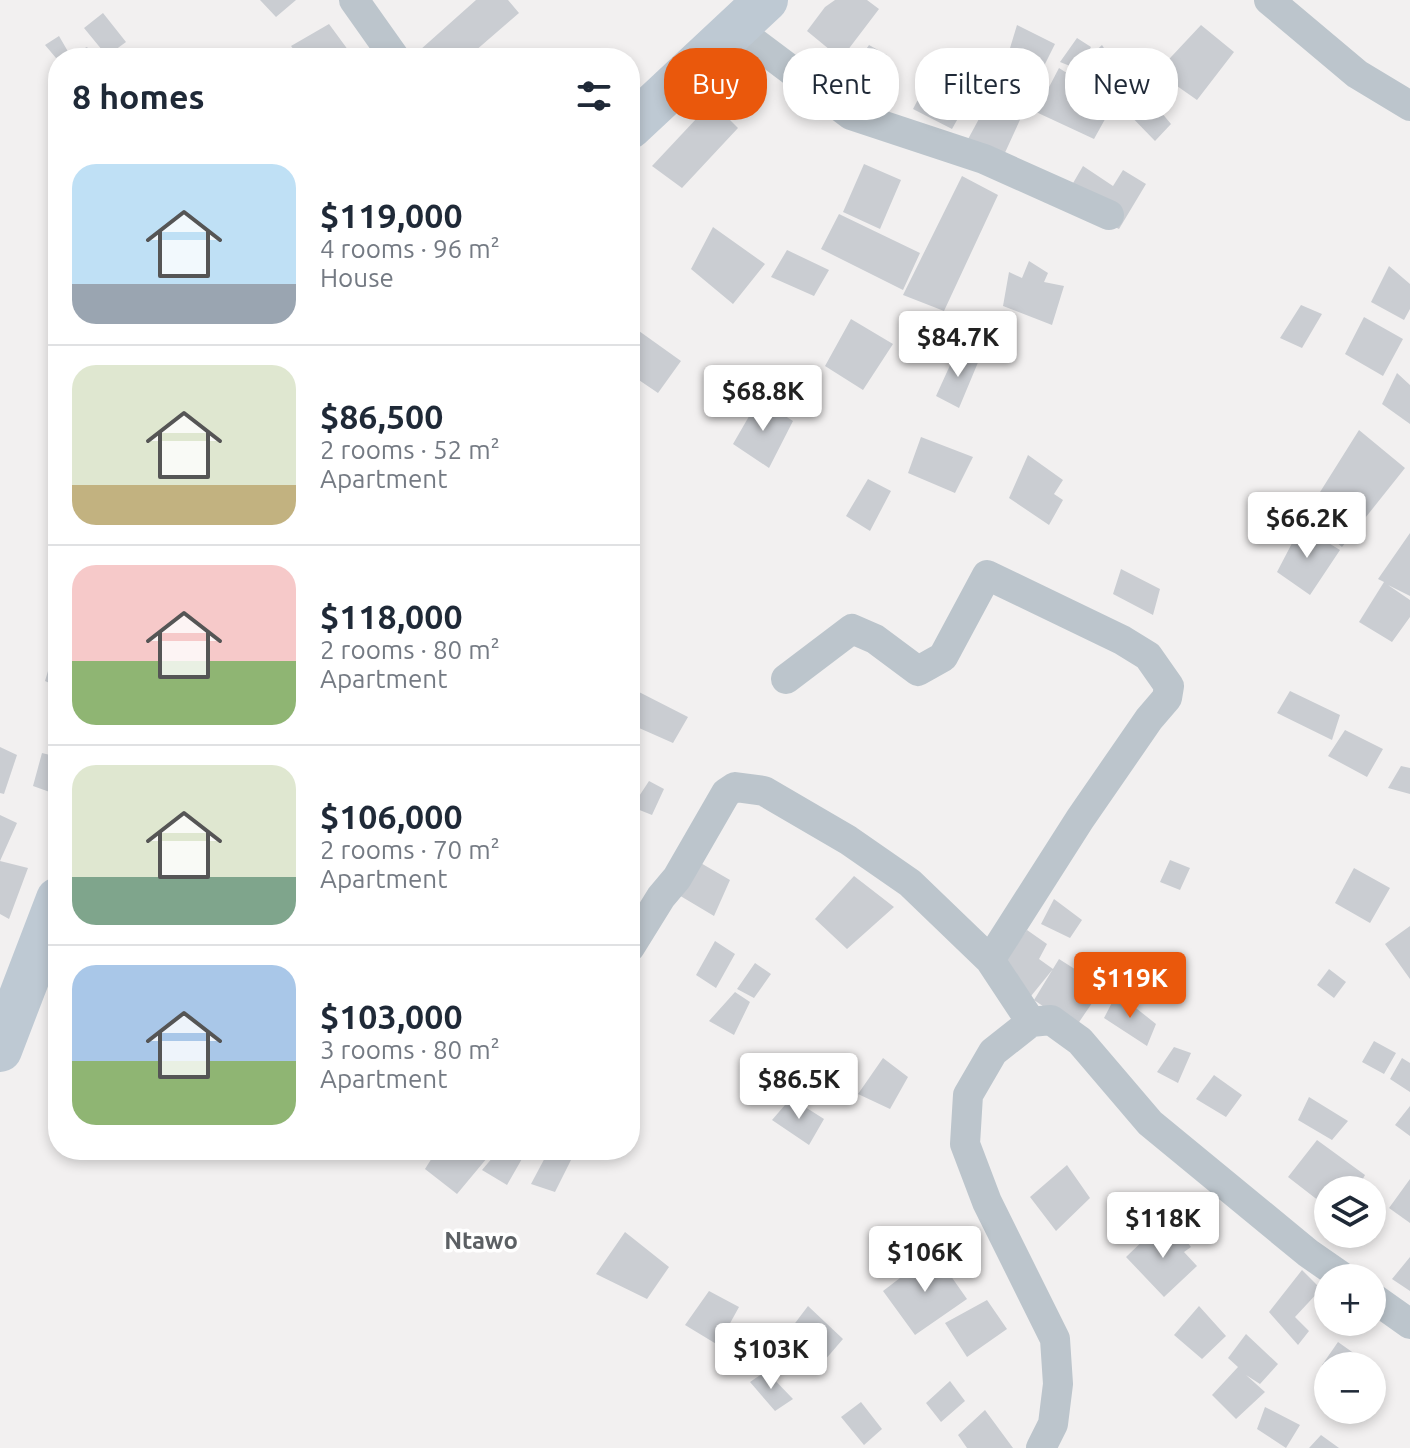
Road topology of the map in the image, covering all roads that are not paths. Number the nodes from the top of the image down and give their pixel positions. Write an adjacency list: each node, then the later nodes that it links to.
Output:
1 (354, 0): 4 (street)
2 (1269, 0): 5 (street)
3 (750, 14): 6 (street); 7 (street)
4 (388, 48)
5 (1410, 106)
6 (640, 118)
7 (1109, 215)
8 (786, 679): 11 (street)
9 (48, 925): 13 (street)
10 (640, 931): 11 (street)
11 (990, 960): 12 (street)
12 (1031, 1022): 14 (street); 17 (street)
13 (0, 1050)
14 (1324, 1264)
15 (1386, 1307): 16 (street)
16 (1410, 1324)
17 (1041, 1448)

